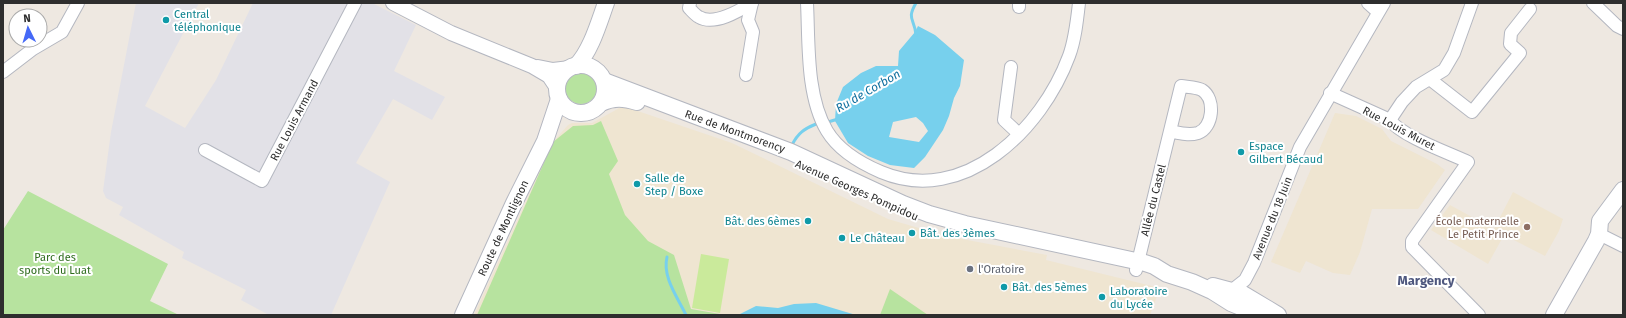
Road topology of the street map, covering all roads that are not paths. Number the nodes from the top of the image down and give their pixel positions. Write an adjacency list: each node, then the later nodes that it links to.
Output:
1 (78, 3): 19 (street)
2 (355, 3): 31 (street, Rue Louis Armand)
3 (392, 3): 16 (street)
4 (606, 3): 15 (main road)
5 (690, 3): 6 (street)
6 (752, 3): 20 (street)
7 (808, 3): 29 (street)
8 (1079, 3): 29 (street)
9 (1368, 3): 12 (street)
10 (1472, 3): 22 (street)
11 (1593, 3): 14 (street)
12 (1381, 8): 23 (street, Avenue du 18 Juin)
13 (1530, 10): 22 (street)
14 (1623, 29)
15 (595, 32): 17 (main road); 21 (main road)
16 (532, 66): 17 (street); 24 (street)
17 (573, 67): 21 (main road); 24 (main road)
18 (1011, 67): 29 (street)
19 (3, 72)
20 (746, 75)
21 (601, 77): 25 (main road); 33 (main road, Rue de Montmorency)
22 (1431, 80): 27 (street)
23 (1330, 93): 27 (street, Rue Louis Muret); 36 (street, Avenue du 18 Juin)
24 (558, 94): 26 (main road); 30 (main road, Route de Montlignon)
25 (601, 103): 26 (main road); 37 (main road, Avenue Georges Pompidou)
26 (578, 113): 30 (main road, Route de Montlignon)
27 (1390, 120): 42 (street, Rue Louis Muret)
28 (1170, 131): 37 (street, Allée du Castel)
29 (1019, 134)
30 (545, 141): 39 (main road, Route de Montlignon)
31 (205, 150)
32 (1623, 190): 34 (main road)
33 (953, 221): 37 (main road, Avenue Georges Pompidou)
34 (1599, 234): 35 (street); 43 (main road)
35 (1623, 246)
36 (1254, 263): 38 (street, Avenue du 18 Juin); 38 (street)
37 (1137, 266): 38 (main road, Avenue Georges Pompidou)
38 (1239, 300): 40 (main road, Avenue Georges Pompidou); 41 (main road, Avenue Georges Pompidou)
39 (464, 315)
40 (1260, 315)
41 (1278, 315)
42 (1479, 315)
43 (1554, 315)

